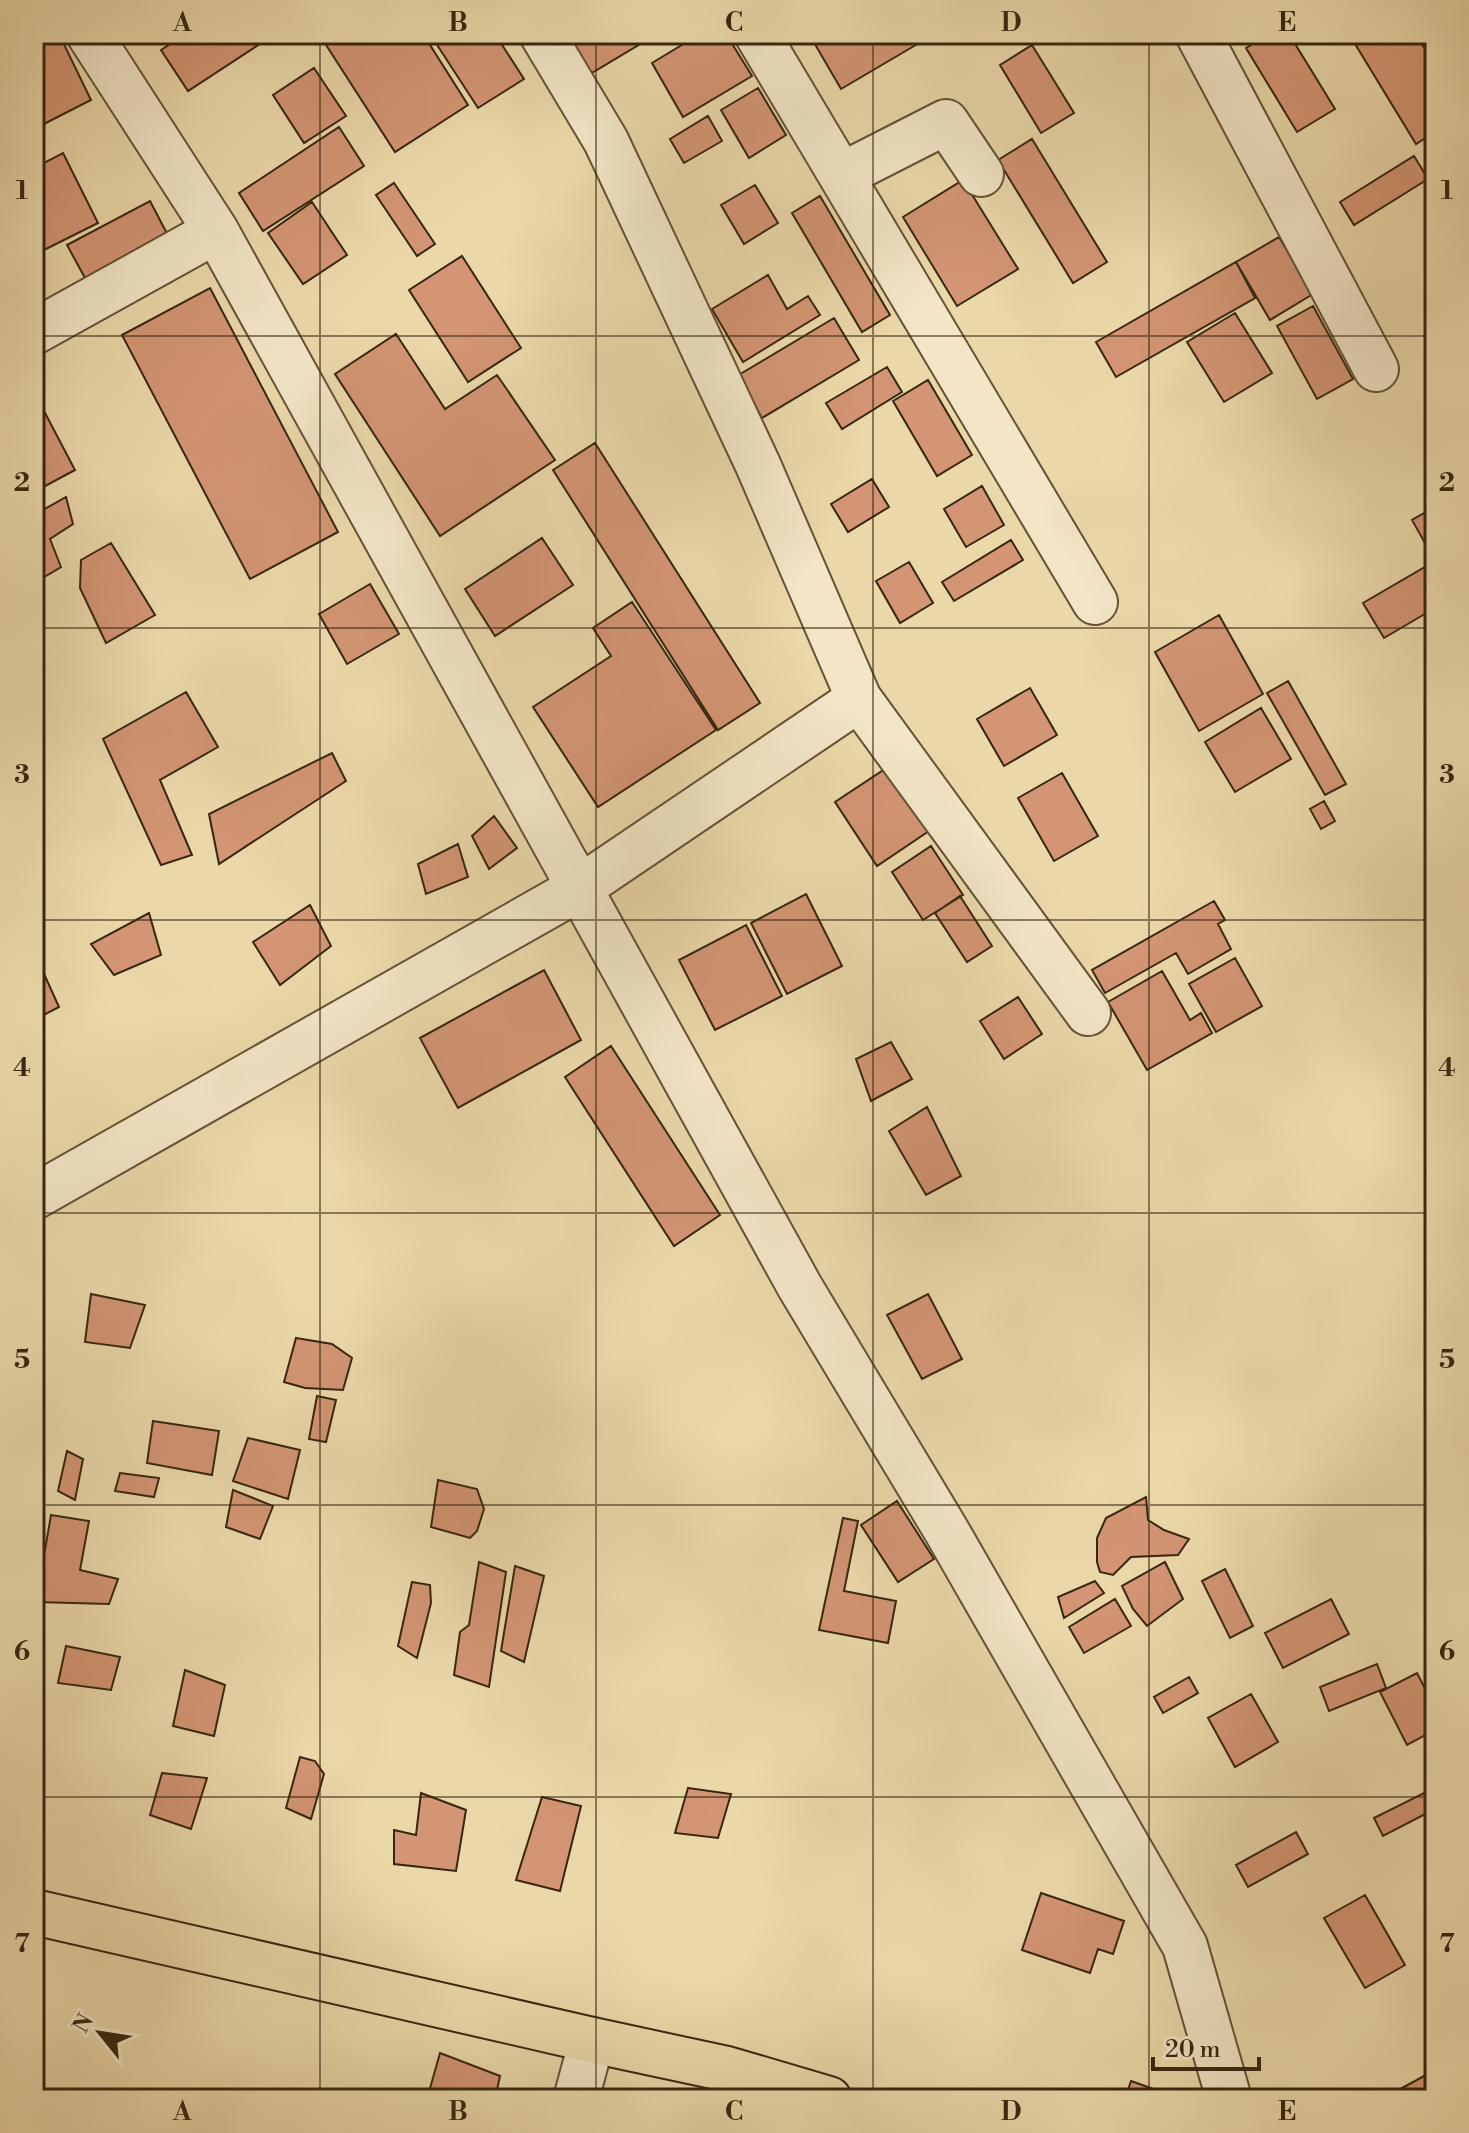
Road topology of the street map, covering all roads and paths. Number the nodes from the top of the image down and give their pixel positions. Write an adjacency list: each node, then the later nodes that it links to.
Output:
1 (89, 34): 7 (street)
2 (542, 34): 11 (street)
3 (757, 34): 6 (street)
4 (1198, 34): 9 (street)
5 (981, 174): 6 (street)
6 (842, 175): 10 (street)
7 (216, 231): 8 (street); 12 (street)
8 (34, 332)
9 (1376, 369)
10 (1095, 602)
11 (859, 699): 12 (street); 13 (street)
12 (578, 889): 14 (street); 19 (street)
13 (1088, 1013)
14 (34, 1197)
15 (34, 1912): 16 (main road)
16 (592, 2040): 17 (street); 18 (main road)
17 (576, 2099)
18 (829, 2099)
19 (1229, 2099)

